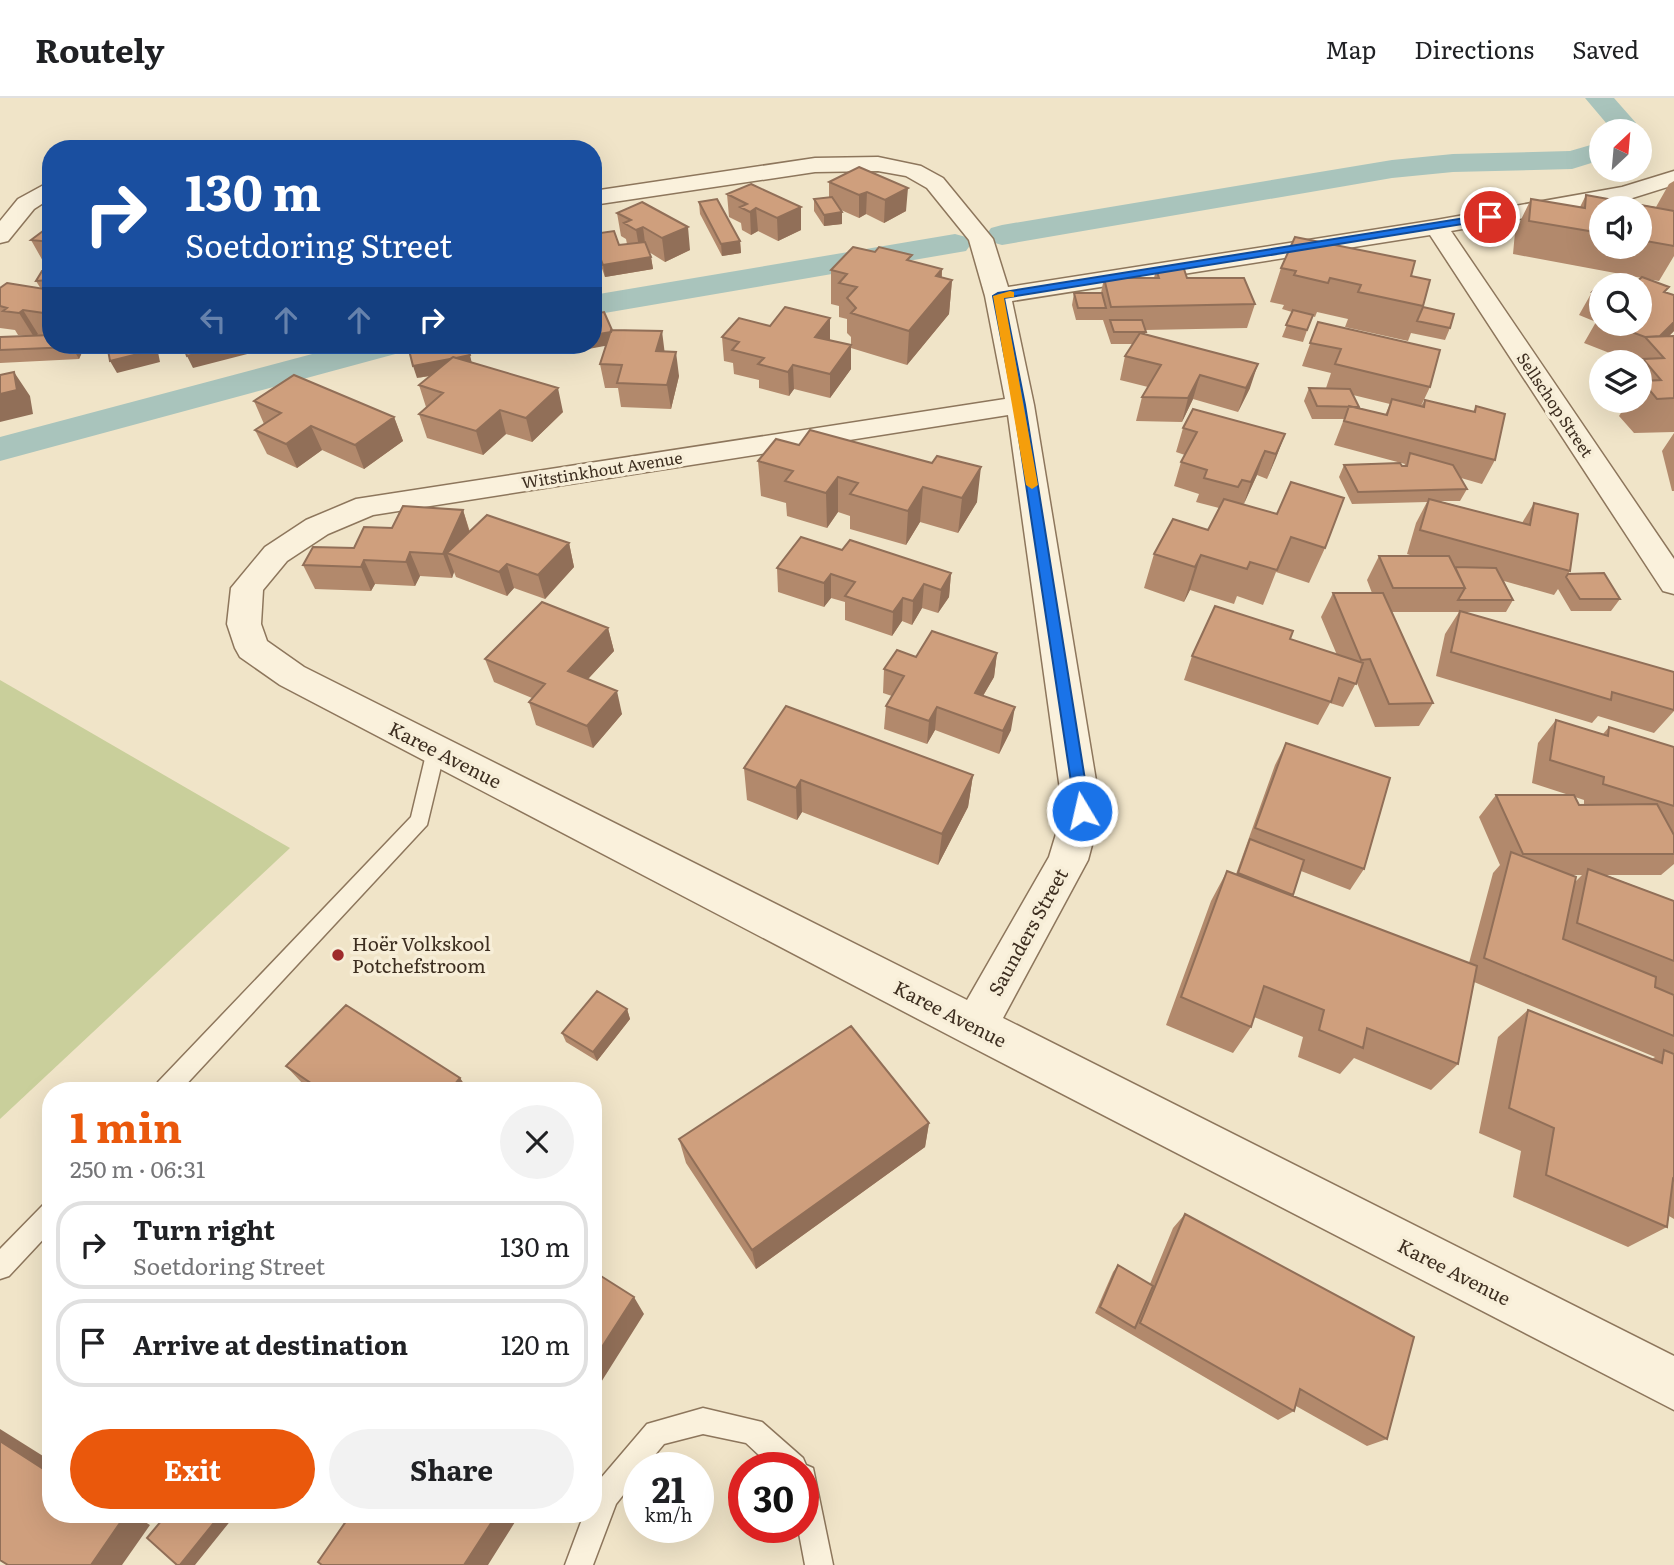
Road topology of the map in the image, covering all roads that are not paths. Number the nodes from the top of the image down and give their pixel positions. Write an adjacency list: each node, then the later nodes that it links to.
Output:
1 (1674, 178): 4 (street)
2 (42, 194): 5 (street)
3 (602, 197): 6 (street, Saunders Street)
4 (1436, 227): 6 (street); 8 (street, Sellschop Street)
5 (0, 236)
6 (998, 296): 7 (street, Saunders Street)
7 (1020, 405): 9 (street, Witstinkhout Avenue); 11 (street, Saunders Street)
8 (1674, 583)
9 (244, 624): 10 (street, Karee Avenue)
10 (436, 750): 11 (street, Karee Avenue); 12 (lane)
11 (975, 1027): 15 (street, Karee Avenue)
12 (174, 1082)
13 (42, 1223): 14 (lane)
14 (0, 1267)
15 (1674, 1384)
16 (776, 1452): 17 (lane)
17 (602, 1505)
18 (595, 1523): 20 (lane)
19 (815, 1543): 21 (lane)
20 (579, 1565)
21 (819, 1565)

